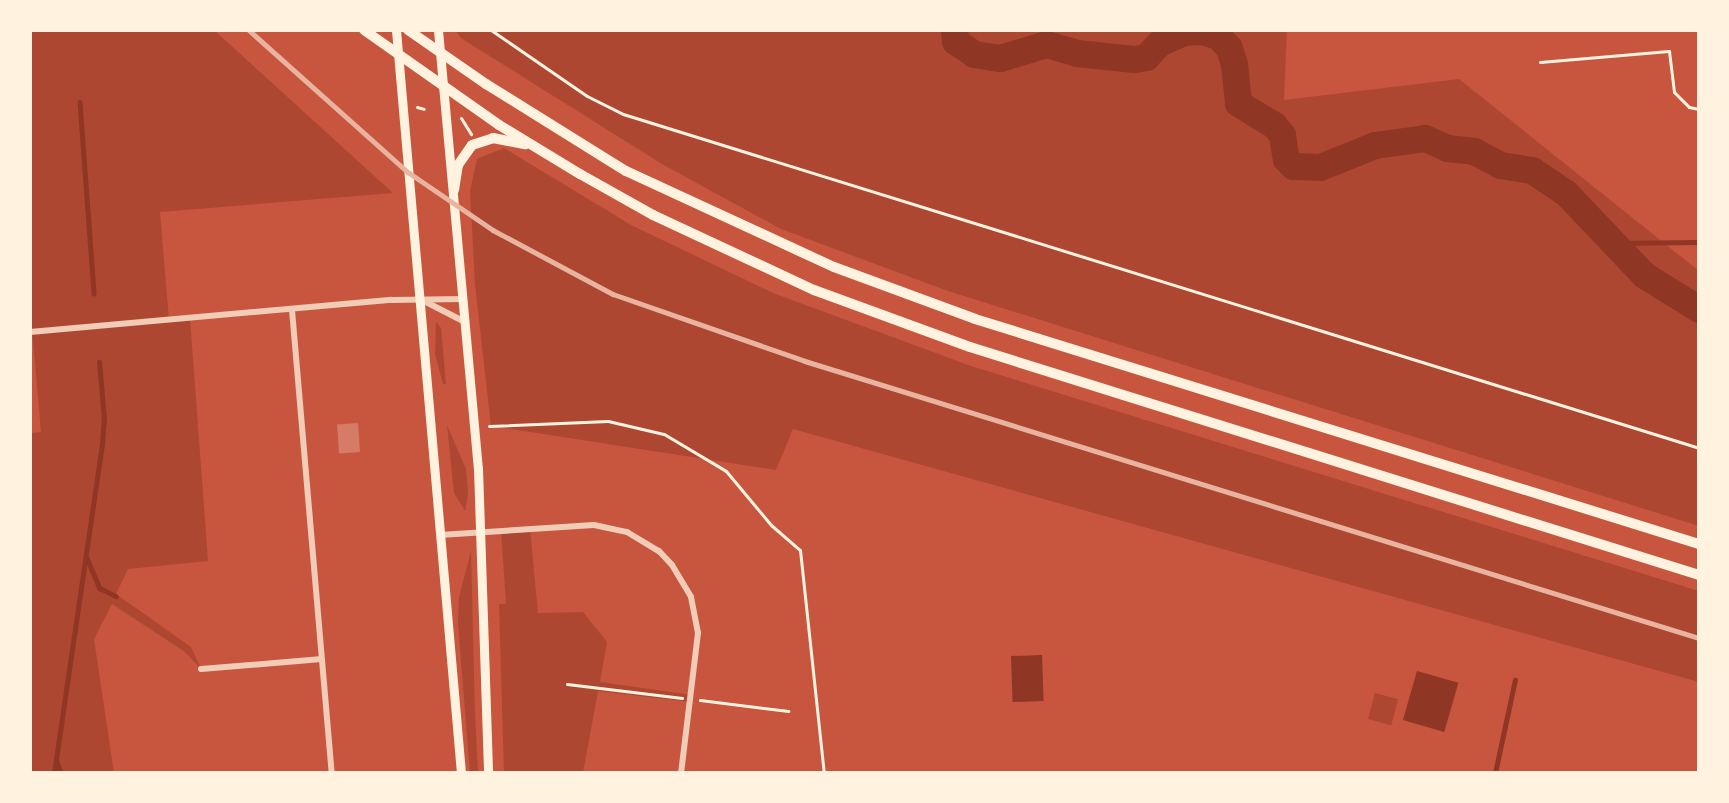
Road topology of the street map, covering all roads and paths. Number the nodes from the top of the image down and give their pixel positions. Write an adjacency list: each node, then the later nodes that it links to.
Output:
1 (364, 30): 7 (main road)
2 (396, 30): 7 (main road)
3 (408, 30): 6 (main road)
4 (438, 30): 6 (main road)
5 (491, 30): 23 (path)
6 (440, 52): 9 (main road); 26 (main road)
7 (398, 57): 9 (main road); 18 (main road)
8 (1540, 62): 11 (path)
9 (444, 87): 15 (main road); 16 (main road)
10 (417, 107): 12 (path)
11 (1699, 109)
12 (424, 110)
13 (461, 118): 14 (path)
14 (471, 134)
15 (538, 148): 16 (main road); 27 (main road)
16 (454, 190): 17 (main road)
17 (463, 299): 18 (street); 20 (main road)
18 (421, 300): 19 (street); 20 (street); 25 (main road)
19 (292, 310): 21 (street); 28 (street)
20 (465, 322): 24 (main road)
21 (30, 332)
22 (489, 426): 37 (path)
23 (1699, 448)
24 (481, 532): 25 (street); 31 (street); 35 (main road)
25 (440, 535): 34 (main road)
26 (1699, 544)
27 (1699, 574)
28 (322, 659): 29 (street); 33 (street)
29 (201, 669)
30 (567, 684): 31 (path)
31 (691, 699): 32 (path); 36 (street)
32 (789, 711)
33 (332, 773)
34 (461, 773)
35 (488, 773)
36 (681, 773)
37 (824, 773)

